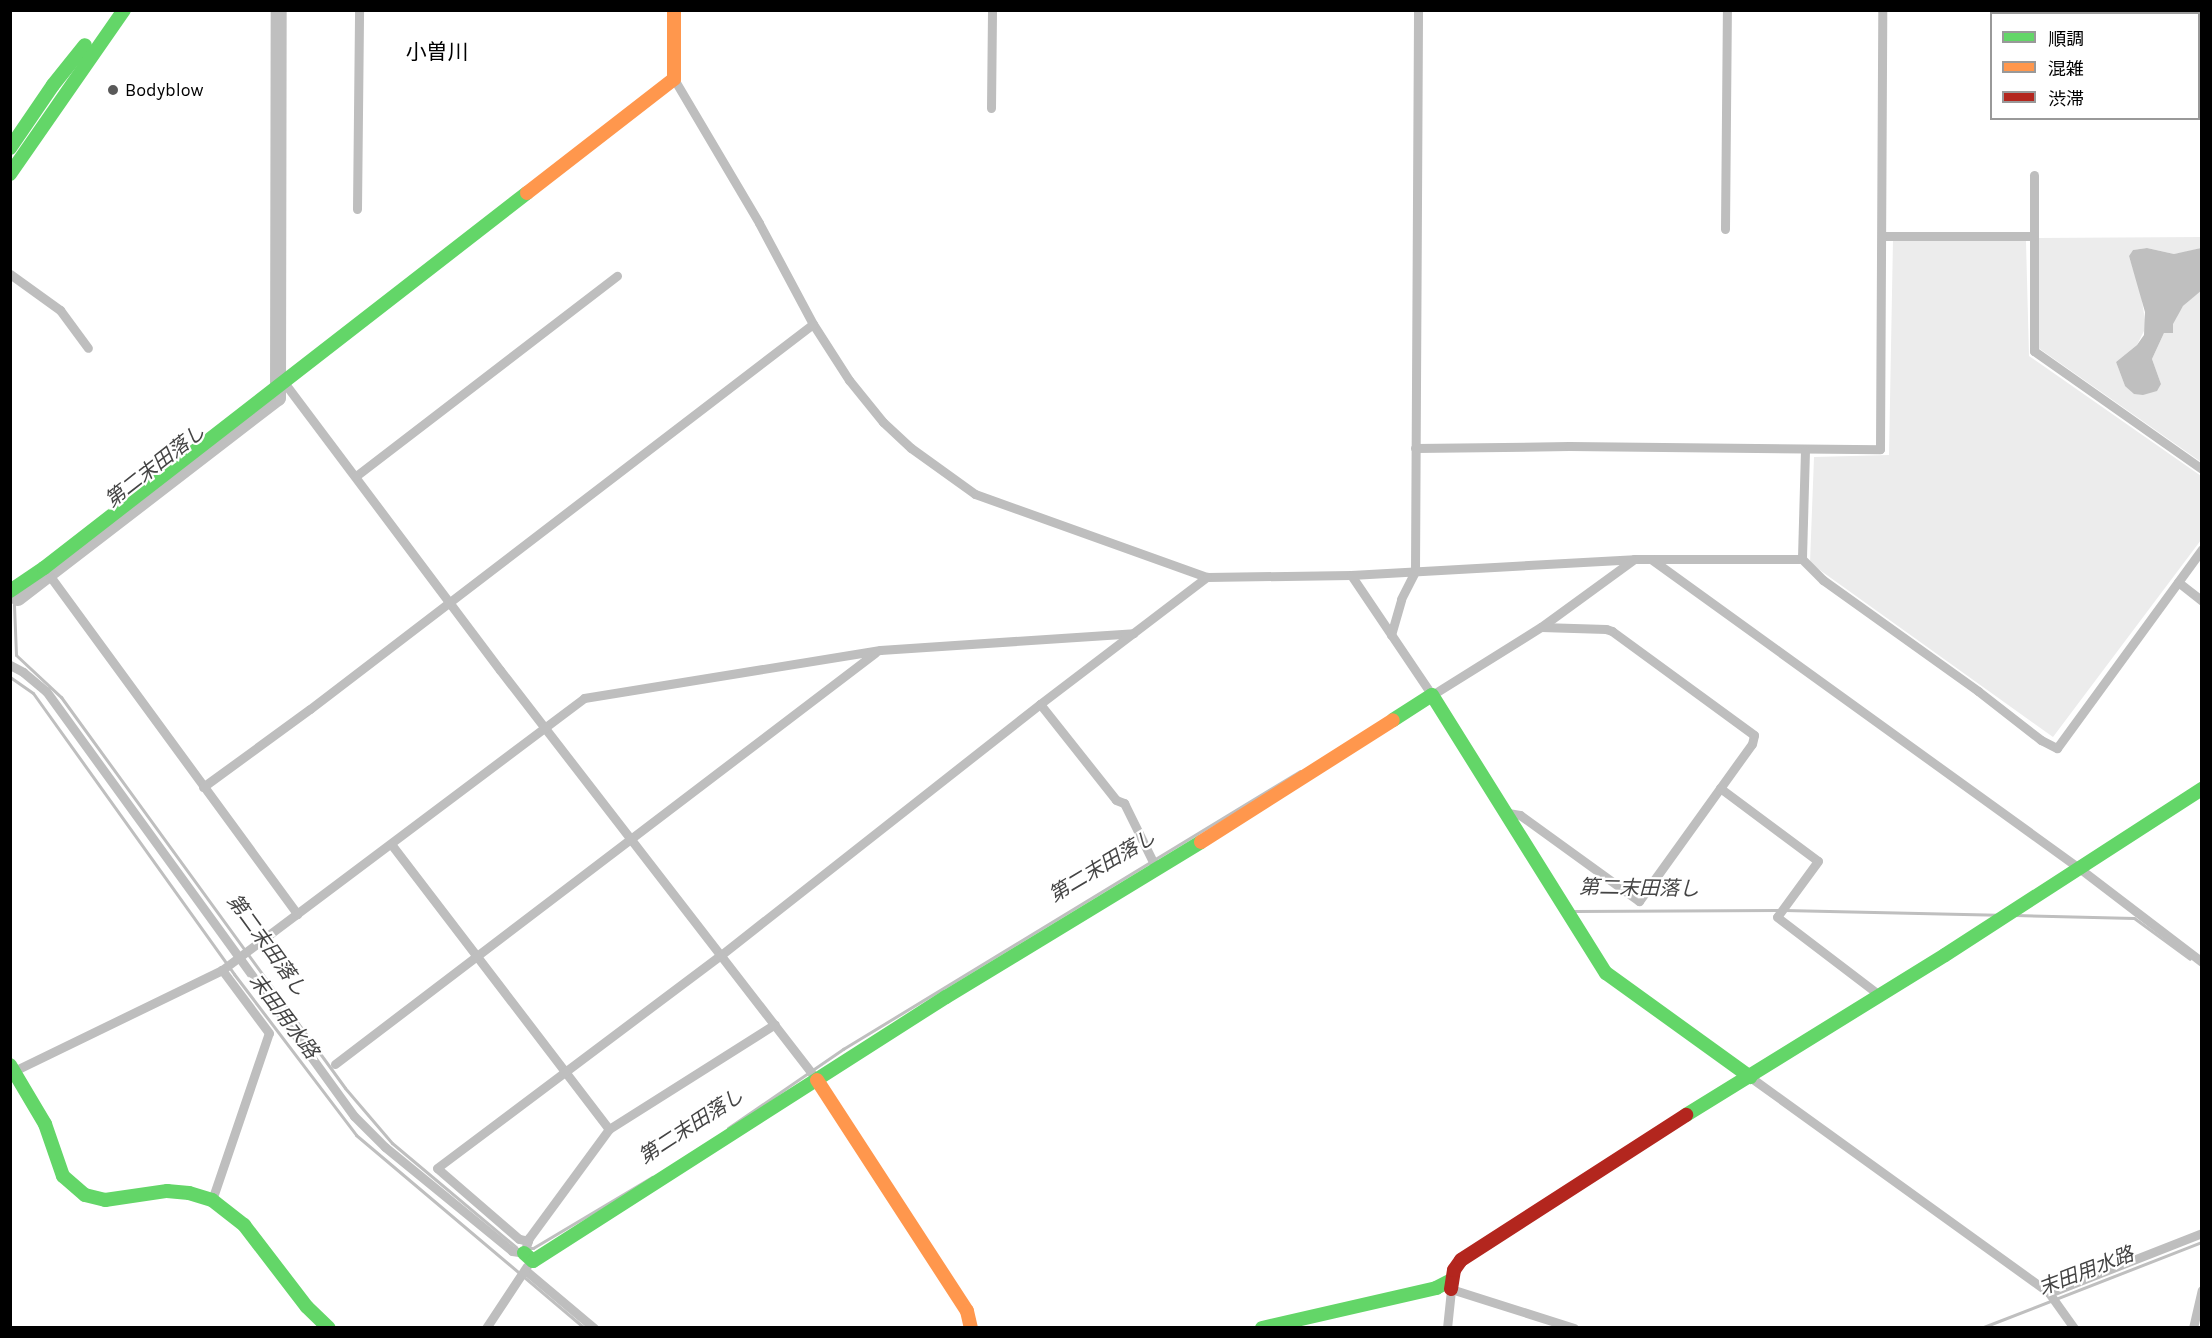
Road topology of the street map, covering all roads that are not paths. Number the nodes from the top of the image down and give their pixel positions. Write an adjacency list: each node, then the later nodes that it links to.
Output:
1 (110, 10): 11 (main road)
2 (124, 10): 12 (main road)
3 (359, 10): 14 (street)
4 (674, 10): 9 (main road)
5 (992, 10): 10 (street)
6 (1418, 10): 23 (street)
7 (1727, 10): 15 (street)
8 (1882, 10): 16 (street)
9 (674, 80): 20 (street); 22 (main road)
10 (991, 108)
11 (10, 148)
12 (10, 174)
13 (2034, 175): 17 (street)
14 (357, 208)
15 (1725, 229)
16 (1882, 236): 17 (street); 24 (street)
17 (2033, 236): 25 (street)
18 (10, 274): 21 (street)
19 (617, 276): 26 (street)
20 (813, 324): 34 (street); 38 (street)
21 (88, 348)
22 (283, 381): 26 (street); 31 (main road)
23 (1415, 448): 24 (street); 32 (street)
24 (1805, 450): 30 (street)
25 (2202, 469)
26 (356, 476): 38 (street)
27 (2202, 549): 35 (street)
28 (1634, 559): 29 (street); 32 (street); 39 (street)
29 (1651, 559): 30 (street); 54 (street)
30 (1802, 559): 35 (street)
31 (44, 568): 36 (main road); 47 (street)
32 (1415, 571): 33 (street); 41 (street)
33 (1352, 574): 34 (street); 41 (street)
34 (1207, 577): 40 (street)
35 (2178, 582): 37 (street)
36 (10, 591)
37 (2202, 601)
38 (450, 602): 46 (street); 47 (street)
39 (1541, 627): 44 (street); 48 (street)
40 (1133, 633): 42 (street); 45 (street)
41 (1391, 635): 44 (street)
42 (880, 650): 46 (street); 51 (street)
43 (10, 665): 58 (street)
44 (1432, 695): 50 (main road); 53 (main road)
45 (1040, 704): 53 (street); 56 (street)
46 (545, 726): 51 (street); 52 (street)
47 (204, 787): 55 (street)
48 (1720, 788): 50 (street); 61 (street)
49 (2202, 789): 54 (main road)
50 (1508, 813): 66 (main road)
51 (631, 838): 56 (street); 57 (street)
52 (391, 844): 55 (street); 57 (street)
53 (1156, 868): 67 (main road)
54 (2079, 868): 59 (street); 61 (main road)
55 (297, 914): 58 (street)
56 (721, 955): 62 (street); 65 (street)
57 (477, 956): 63 (street); 65 (street)
58 (240, 957): 60 (street); 71 (street)
59 (2202, 962)
60 (222, 970): 64 (street); 69 (street)
61 (1878, 994): 66 (main road)
62 (775, 1024): 67 (street); 68 (street)
63 (335, 1064)
64 (12, 1068): 69 (main road)
65 (564, 1071): 68 (street); 71 (street)
66 (1750, 1077): 72 (main road); 74 (street)
67 (817, 1080): 71 (main road); 78 (main road)
68 (609, 1129): 71 (street)
69 (212, 1200): 75 (main road)
70 (2202, 1233): 74 (street)
71 (527, 1256): 76 (street); 77 (street)
72 (1451, 1284): 79 (main road); 80 (street); 81 (street)
73 (2202, 1290): 83 (street)
74 (2049, 1293): 82 (street)
75 (329, 1328)
76 (486, 1328)
77 (594, 1328)
78 (971, 1328)
79 (1262, 1328)
80 (1447, 1328)
81 (1574, 1328)
82 (2074, 1328)
83 (2193, 1328)

